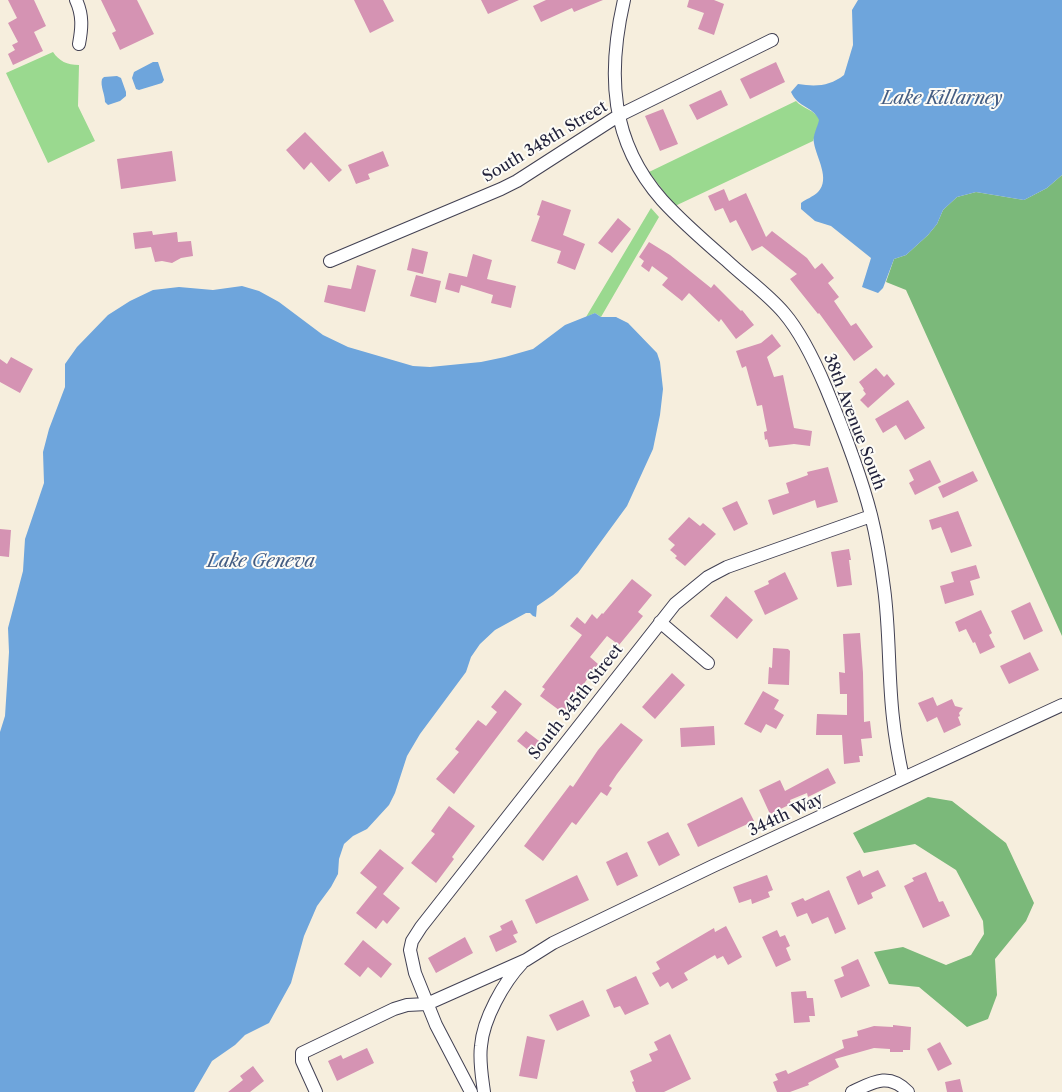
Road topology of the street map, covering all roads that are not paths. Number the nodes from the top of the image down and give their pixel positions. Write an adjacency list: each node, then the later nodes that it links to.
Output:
1 (76, 0): 4 (street)
2 (624, 0): 5 (street, 38th Avenue South)
3 (772, 40): 5 (street, South 348th Street)
4 (79, 44)
5 (618, 116): 6 (street, South 348th Street); 7 (street, 38th Avenue South)
6 (330, 261)
7 (871, 516): 8 (street, South 345th Street); 11 (street, 38th Avenue South)
8 (660, 622): 9 (street); 13 (street, South 345th Street)
9 (708, 663)
10 (1062, 705): 11 (street, 344th Way)
11 (903, 778): 12 (street, 344th Way)
12 (526, 960): 13 (street); 17 (street)
13 (427, 1004): 15 (street); 16 (street, South 345th Street)
14 (906, 1090): 18 (street)
15 (316, 1092)
16 (471, 1092)
17 (484, 1092)
18 (852, 1092)

